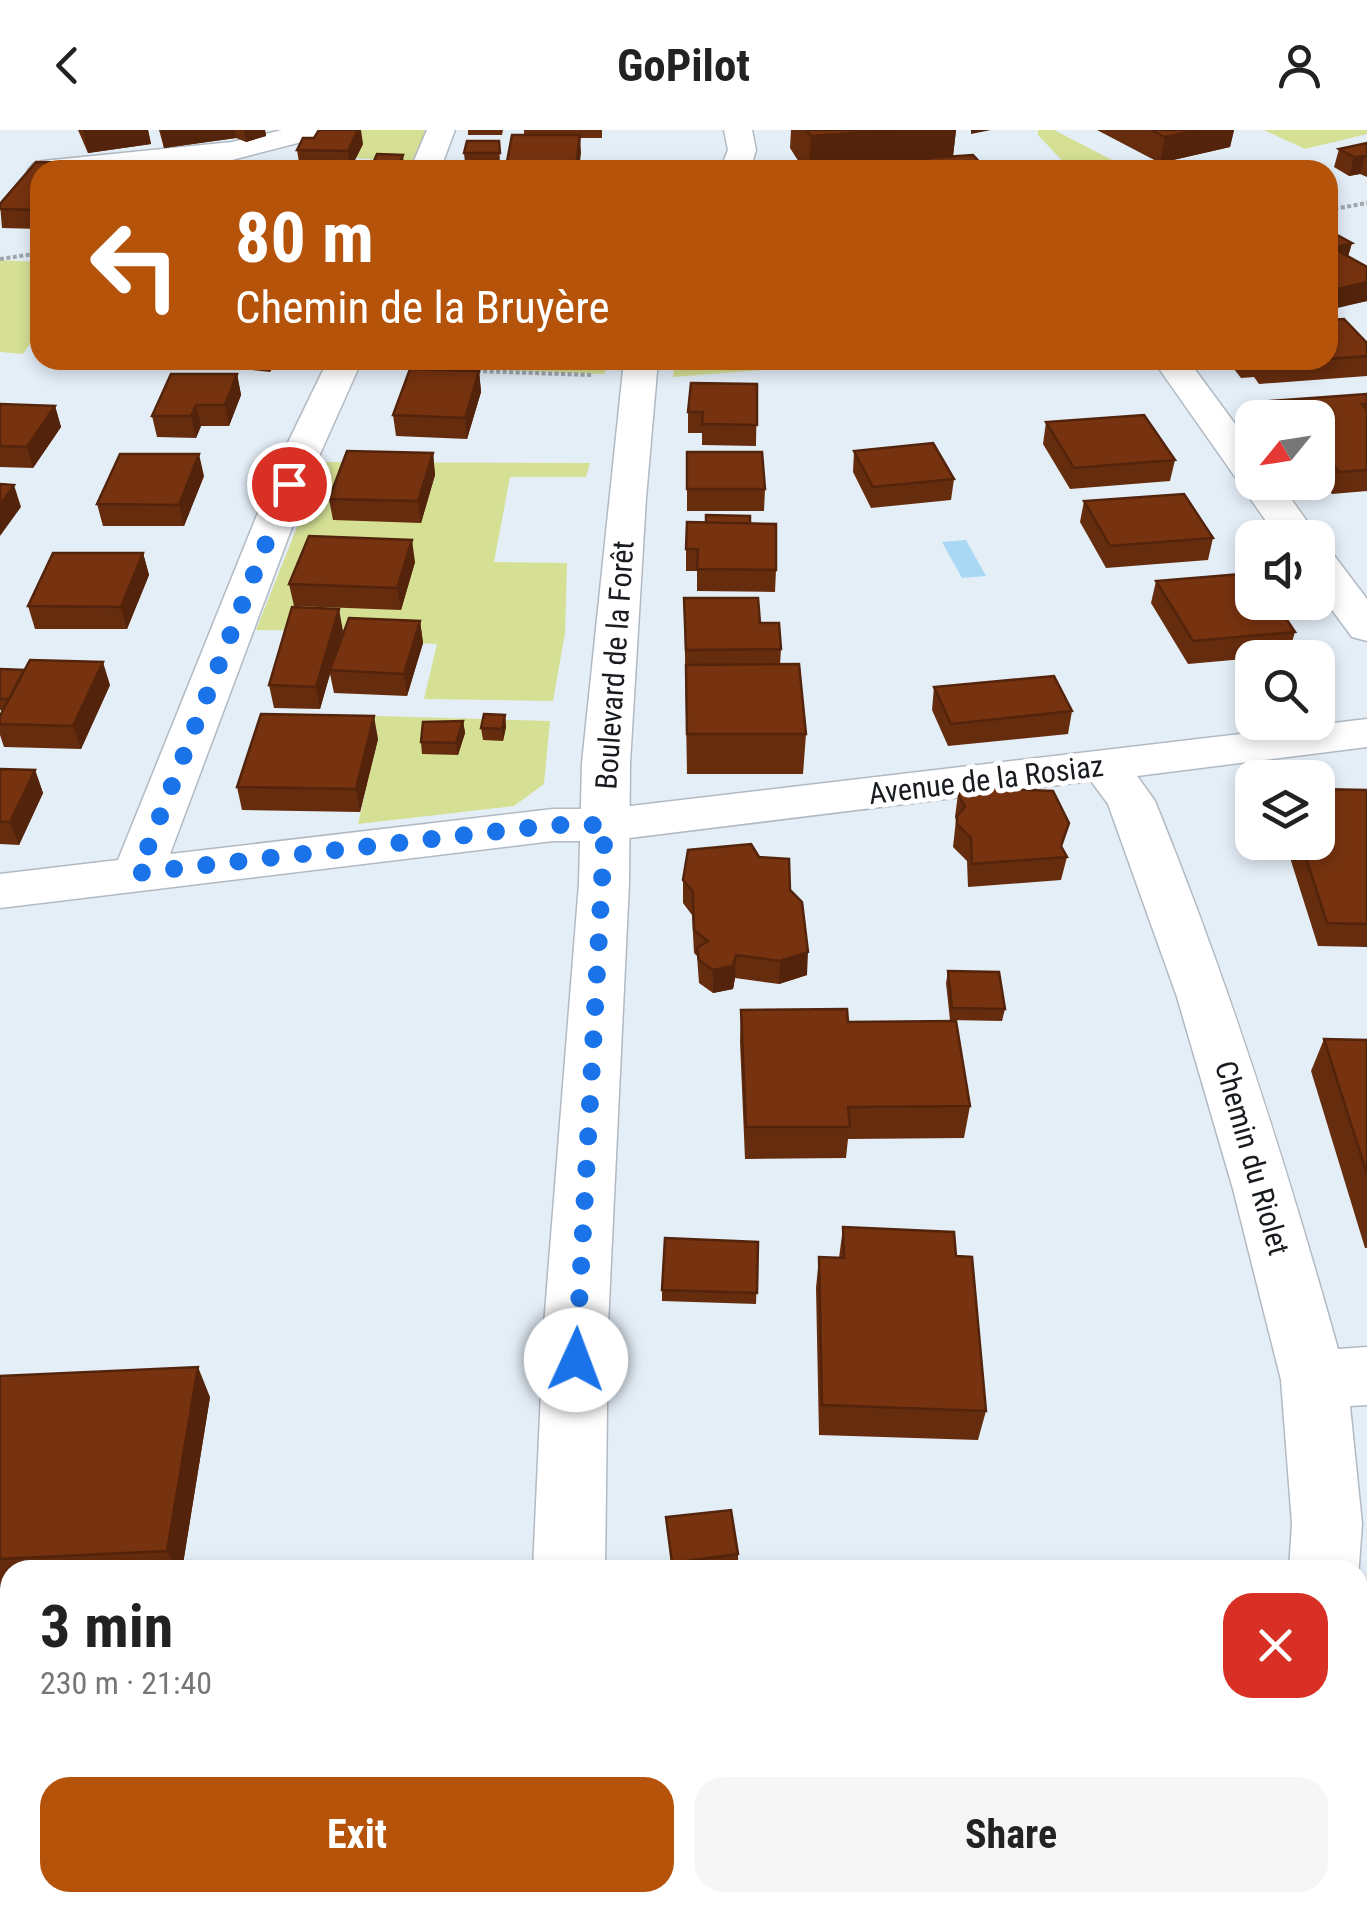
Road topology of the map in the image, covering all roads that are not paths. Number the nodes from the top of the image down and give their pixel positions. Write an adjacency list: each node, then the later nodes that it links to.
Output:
1 (315, 130): 4 (street)
2 (441, 130): 5 (street)
3 (738, 130): 6 (street)
4 (169, 160)
5 (429, 160)
6 (738, 160)
7 (340, 370): 16 (street)
8 (641, 370): 15 (street, Boulevard de la Forêt)
9 (1177, 370): 10 (street)
10 (1235, 450)
11 (1335, 586): 12 (street)
12 (1367, 628)
13 (1367, 733): 14 (street, Avenue de la Rosiaz)
14 (1104, 766): 15 (street, Avenue de la Rosiaz); 18 (street, Chemin du Riolet)
15 (605, 825): 16 (street, Avenue de la Rosiaz); 19 (street, Boulevard de la Forêt)
16 (138, 873): 17 (street, Avenue de la Rosiaz)
17 (0, 891)
18 (1340, 1378): 20 (street, Chemin du Riolet)
19 (569, 1560)
20 (1325, 1560)

